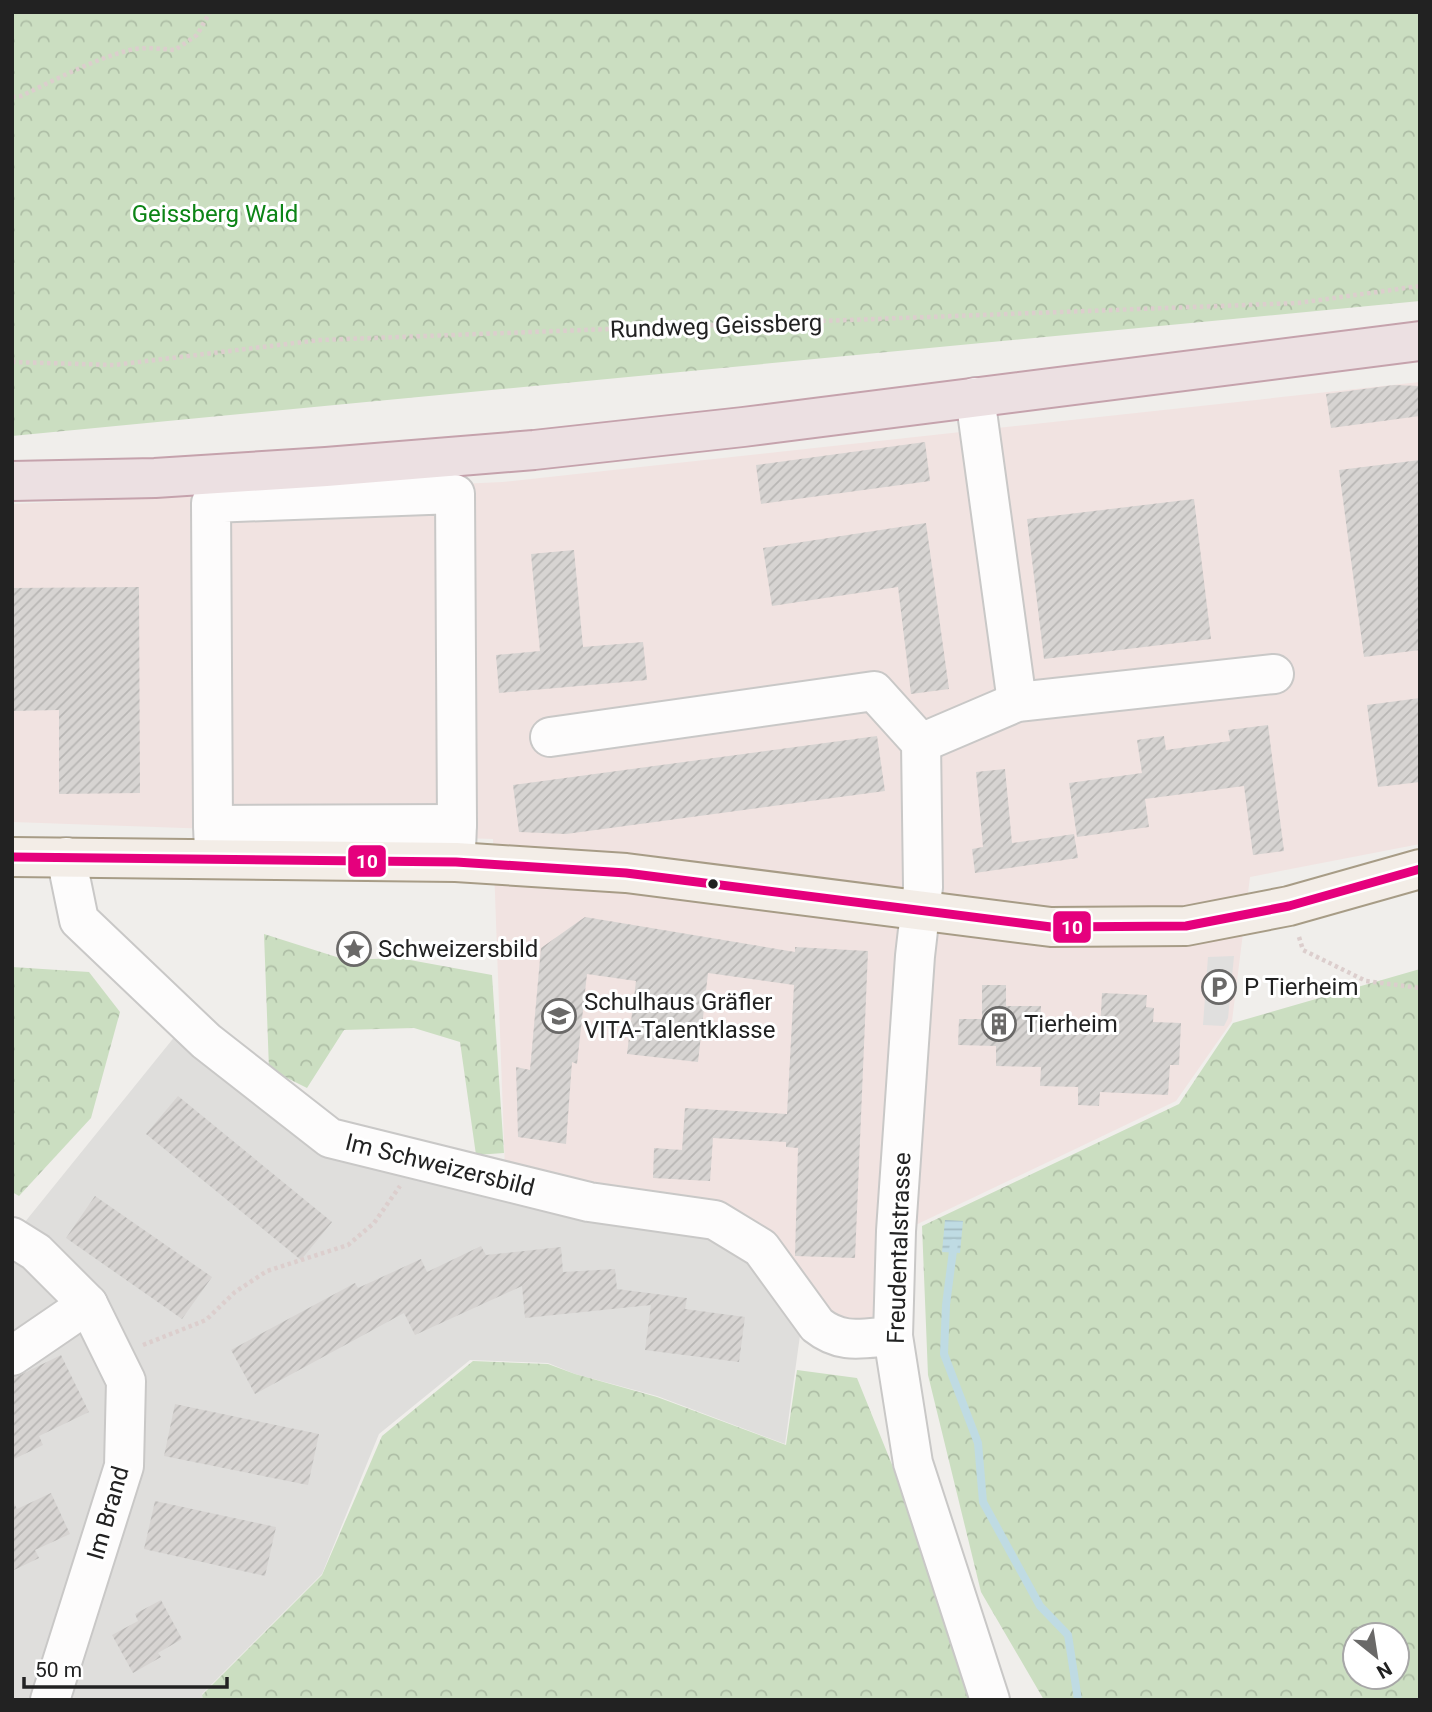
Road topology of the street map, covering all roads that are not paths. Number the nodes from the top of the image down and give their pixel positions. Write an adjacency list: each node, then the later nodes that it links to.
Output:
1 (1420, 341): 2 (highway)
2 (975, 397): 3 (highway); 5 (street)
3 (12, 481)
4 (1274, 674): 5 (street)
5 (1017, 702): 7 (street)
6 (550, 737): 7 (street)
7 (921, 743): 14 (street, Freudentalstrasse)
8 (457, 824): 9 (street); 9 (street); 12 (street)
9 (213, 842): 11 (main road); 12 (main road)
10 (12, 857): 11 (main road)
11 (66, 857): 17 (street, Im Schweizersbild)
12 (456, 862): 14 (main road)
13 (1420, 869): 14 (main road)
14 (921, 910): 17 (street, Freudentalstrasse)
15 (12, 1237): 16 (street, Im Brand)
16 (88, 1304): 18 (street); 19 (street, Im Brand)
17 (893, 1336): 20 (street, Freudentalstrasse)
18 (12, 1356)
19 (50, 1700)
20 (990, 1700)

